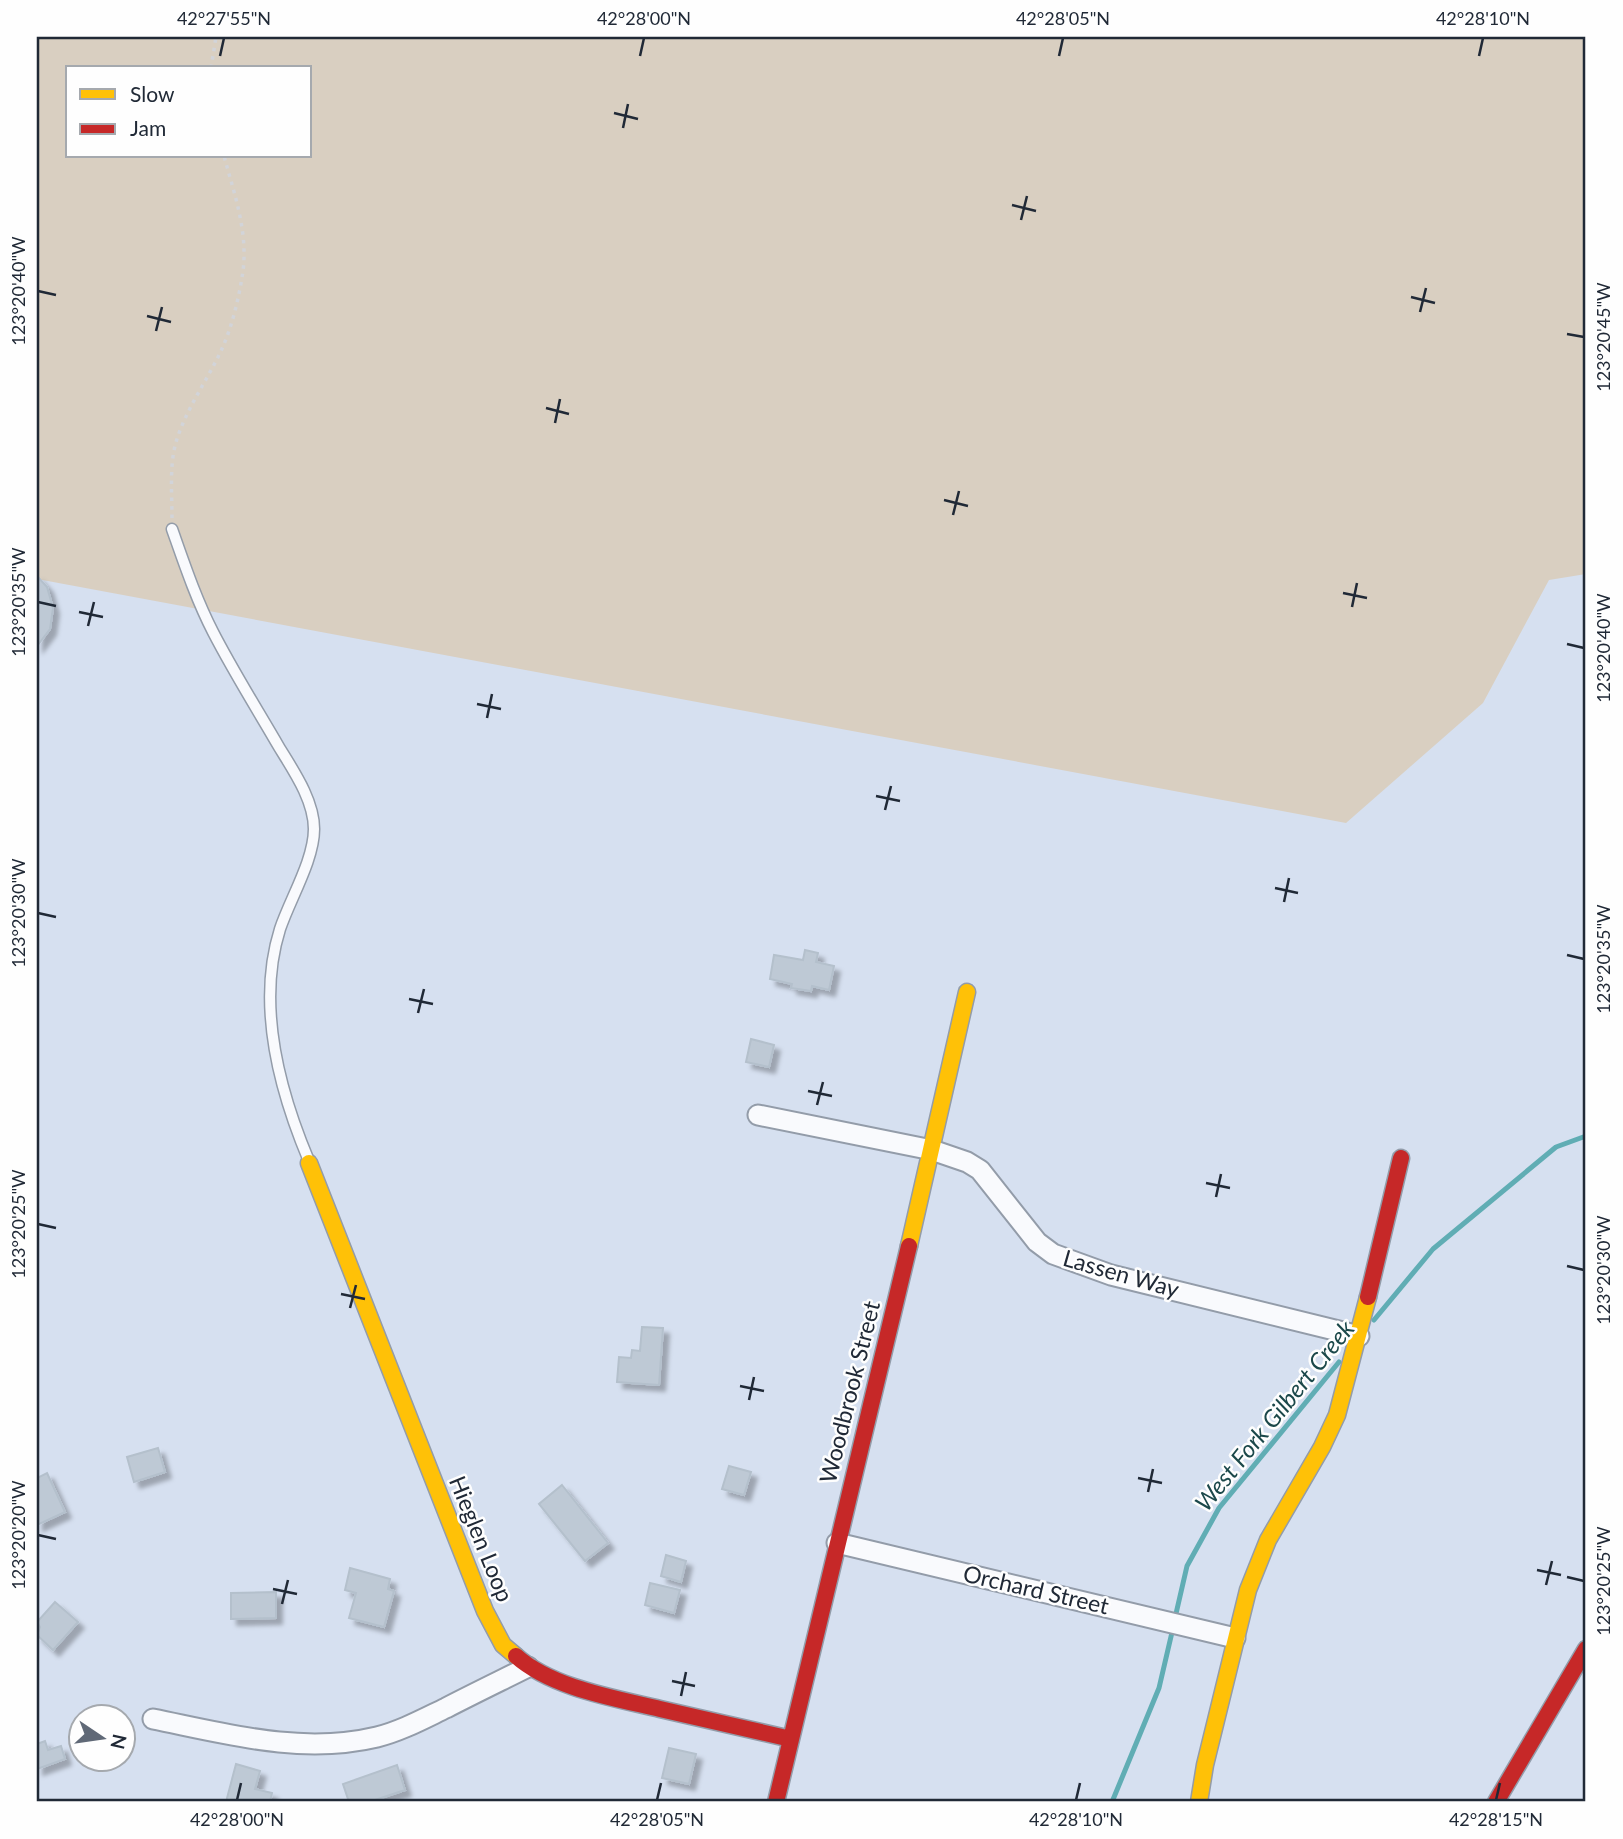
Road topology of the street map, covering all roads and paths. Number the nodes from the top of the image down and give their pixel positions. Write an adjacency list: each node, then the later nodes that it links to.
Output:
1 (216, 37): 2 (path)
2 (211, 66)
3 (225, 158): 4 (path)
4 (172, 528): 9 (lane)
5 (967, 992): 7 (street, Woodbrook Street)
6 (758, 1115): 7 (street, Lassen Way)
7 (932, 1150): 10 (street, Lassen Way); 11 (street, Woodbrook Street)
8 (1401, 1158): 10 (street)
9 (309, 1163): 14 (street, Hieglen Loop)
10 (1359, 1336): 12 (street)
11 (836, 1543): 12 (street, Orchard Street); 16 (street, Woodbrook Street)
12 (1235, 1638): 18 (street)
13 (1586, 1649): 19 (street)
14 (528, 1667): 15 (street); 16 (street, Hieglen Loop)
15 (153, 1719)
16 (791, 1739): 17 (street, Woodbrook Street)
17 (776, 1802)
18 (1199, 1802)
19 (1496, 1802)

